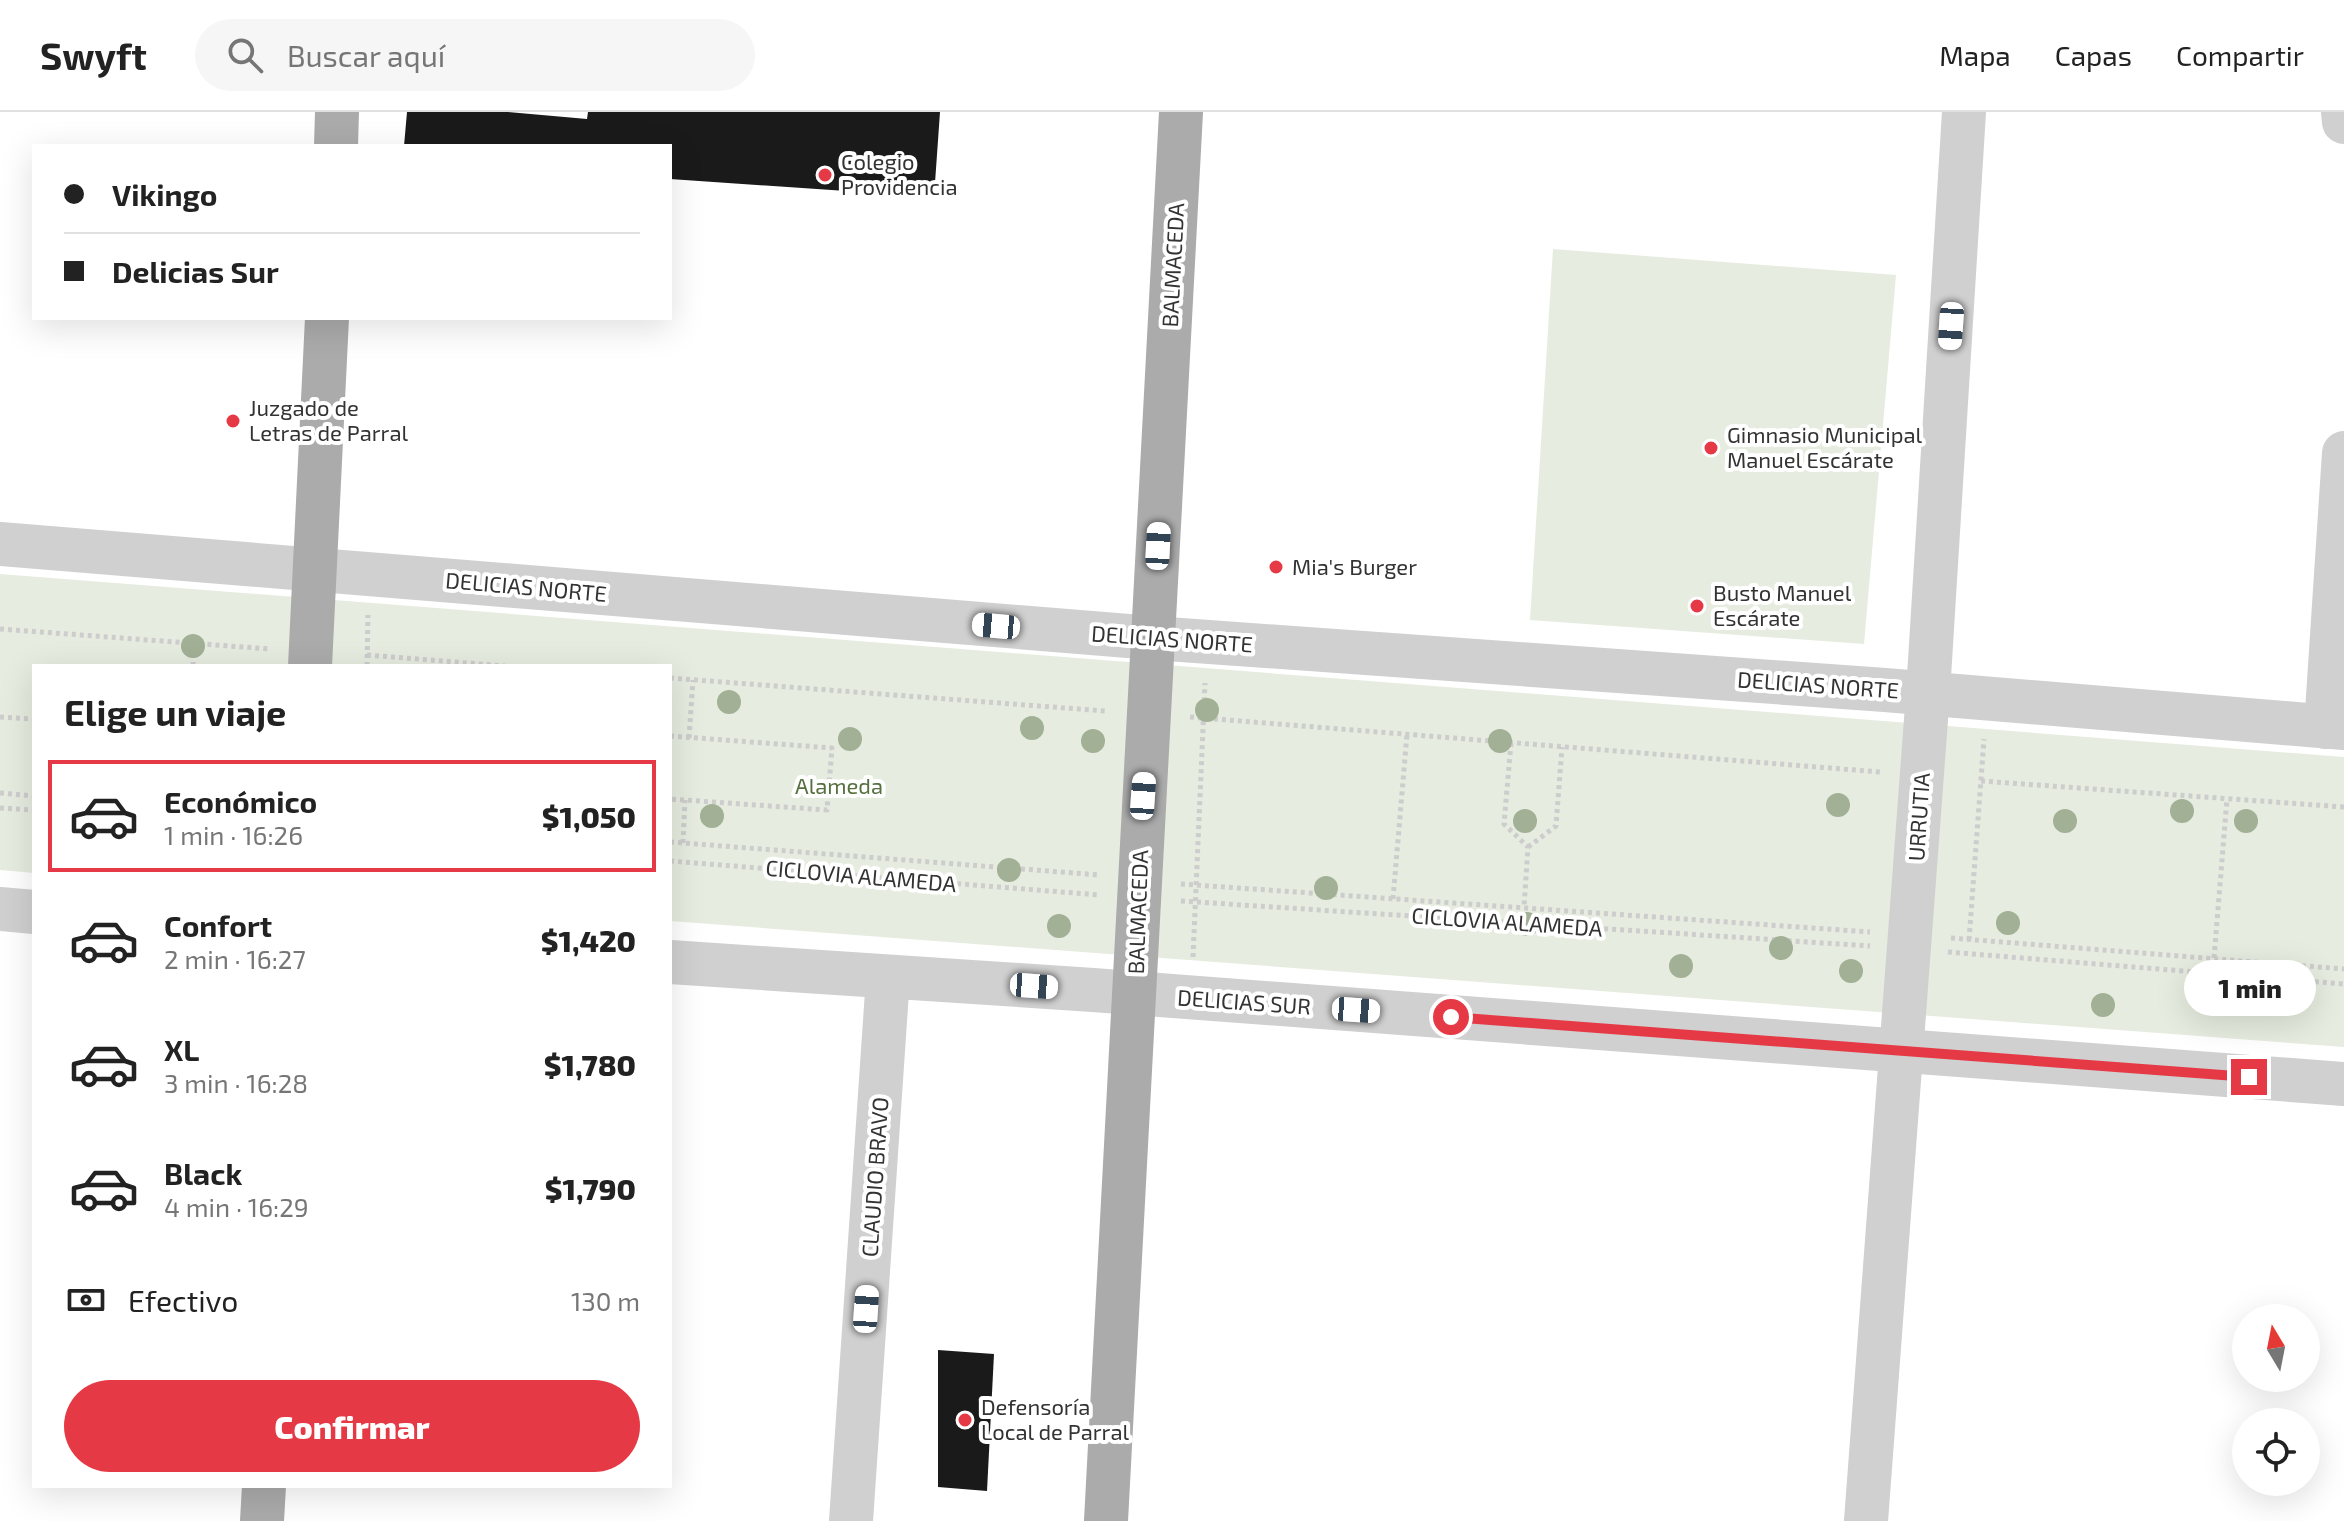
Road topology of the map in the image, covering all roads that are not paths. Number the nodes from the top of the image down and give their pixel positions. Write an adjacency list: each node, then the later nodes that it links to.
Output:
1 (337, 112): 6 (main road)
2 (1181, 112): 11 (main road, BALMACEDA)
3 (1964, 112): 13 (street, URRUTIA)
4 (2343, 112): 5 (street)
5 (2344, 122)
6 (336, 144)
7 (327, 320): 10 (main road)
8 (2344, 453): 14 (street)
9 (0, 544): 10 (street, DELICIAS NORTE)
10 (314, 569): 11 (street, DELICIAS NORTE); 12 (main road)
11 (1153, 638): 13 (street, DELICIAS NORTE); 19 (main road, BALMACEDA)
12 (293, 658)
13 (1928, 693): 14 (street, DELICIAS NORTE); 20 (street, URRUTIA)
14 (2335, 728)
15 (0, 909): 16 (street)
16 (32, 912)
17 (672, 962): 18 (street, DELICIAS SUR)
18 (888, 977): 19 (street, DELICIAS SUR); 24 (street, CLAUDIO BRAVO)
19 (1135, 994): 20 (street, DELICIAS SUR); 25 (main road, BALMACEDA)
20 (1903, 1050): 21 (street, DELICIAS SUR); 26 (street, URRUTIA)
21 (2344, 1084)
22 (264, 1488): 23 (main road)
23 (262, 1521)
24 (851, 1521)
25 (1106, 1521)
26 (1866, 1521)

